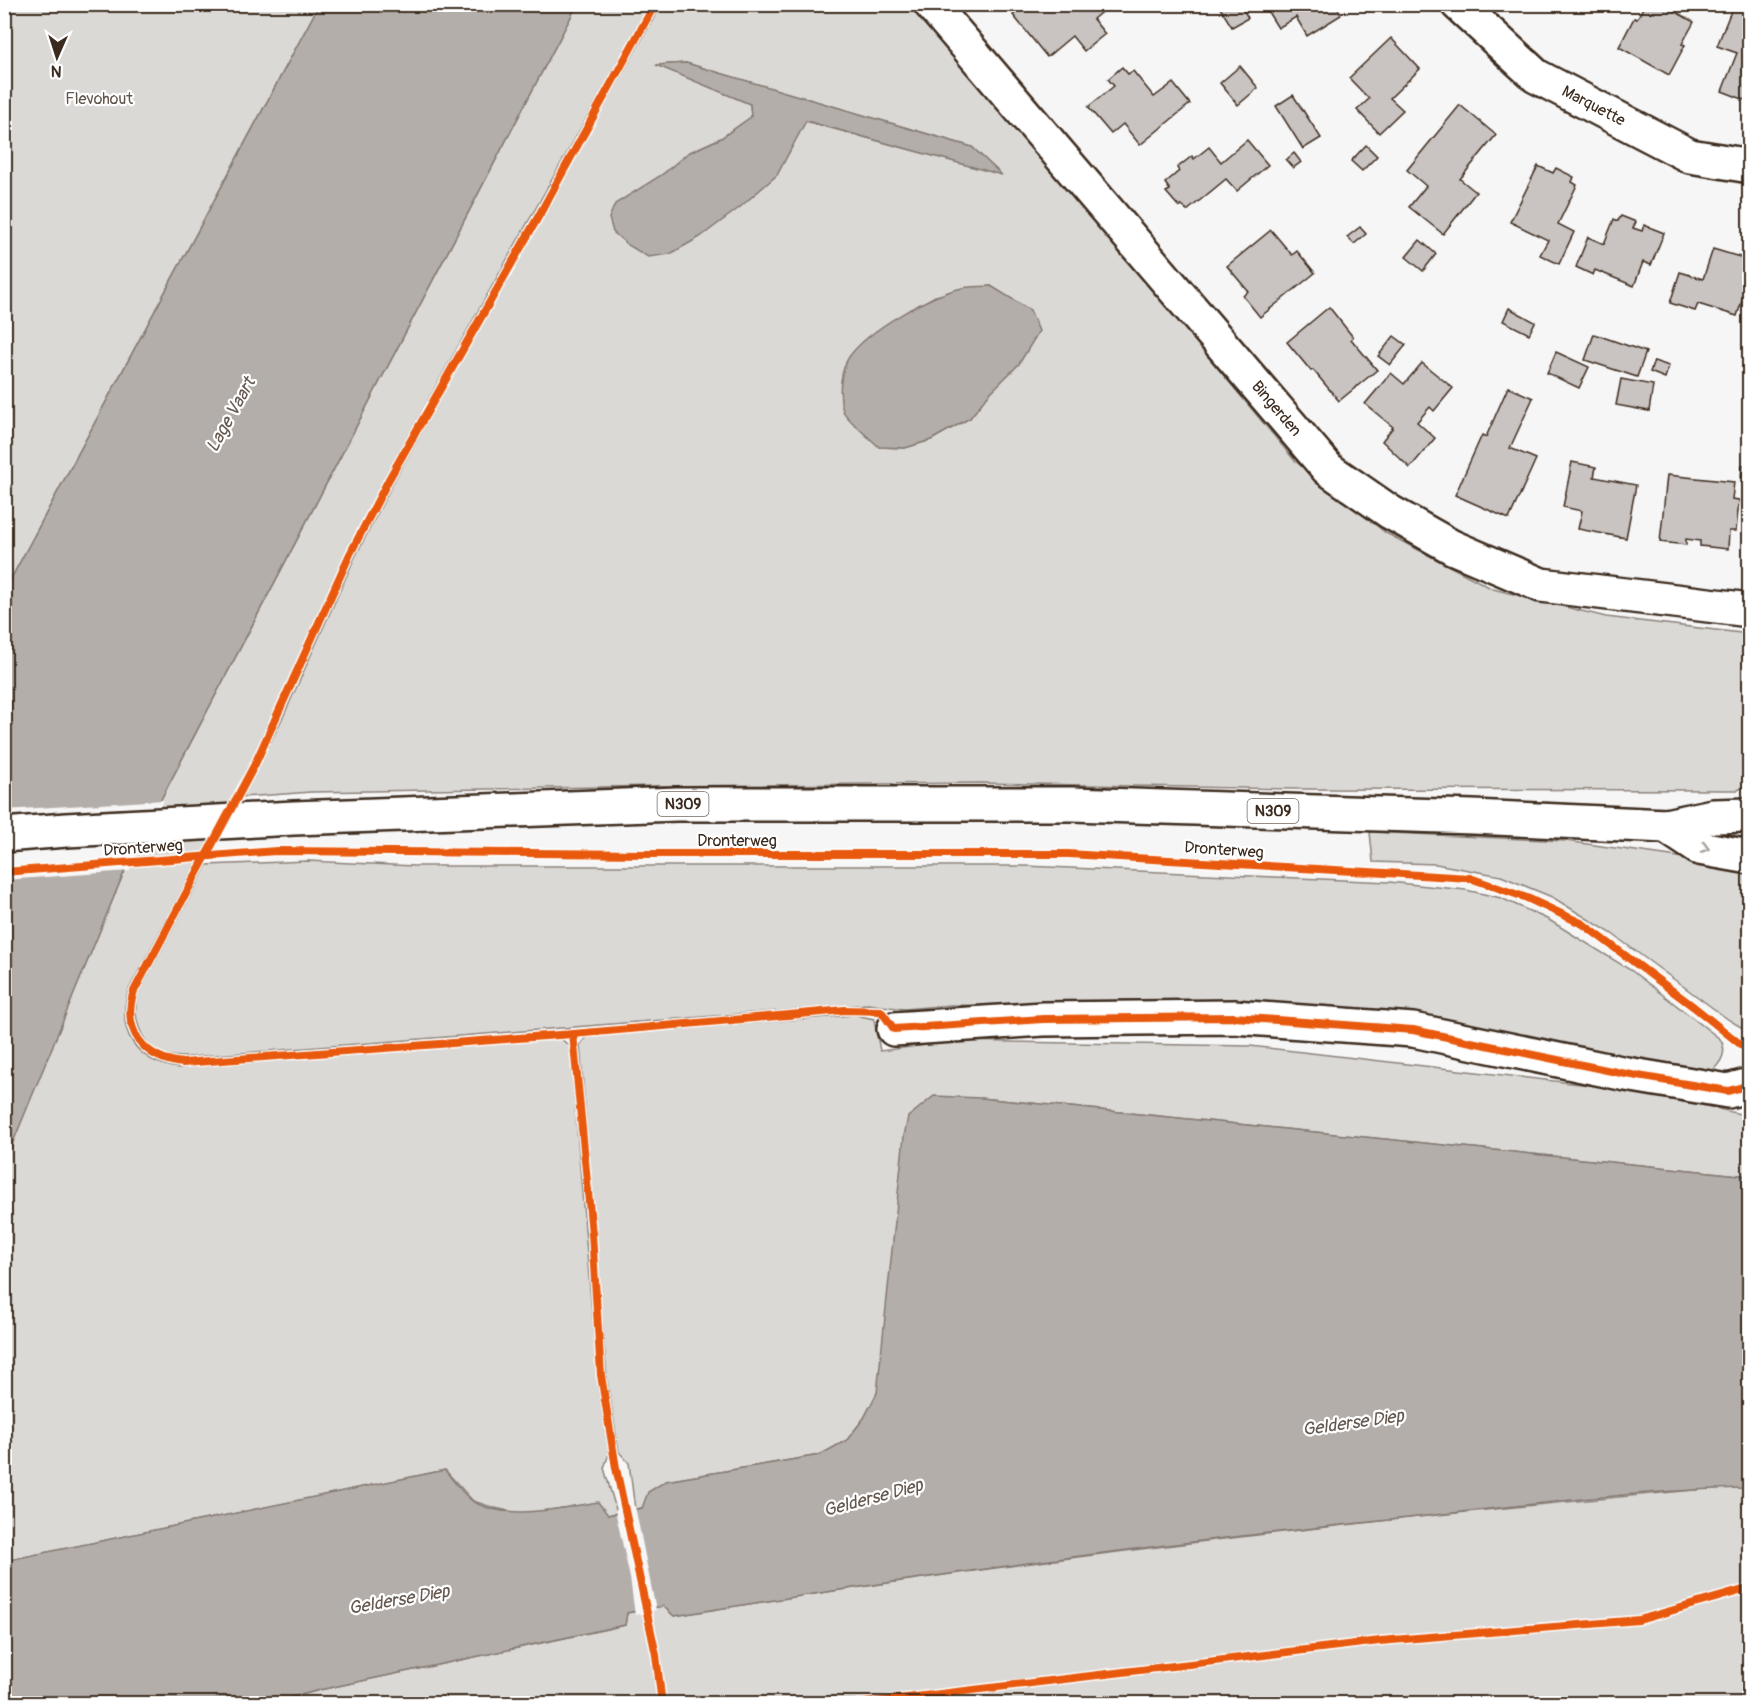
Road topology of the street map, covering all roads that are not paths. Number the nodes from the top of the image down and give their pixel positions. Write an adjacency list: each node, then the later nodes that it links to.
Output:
1 (931, 4): 4 (street, Bingerden)
2 (1458, 4): 3 (street, Marquette)
3 (1749, 166)
4 (1749, 610)
5 (1749, 815): 6 (street, Dronterweg / N309)
6 (1666, 826): 7 (street, Dronterweg / N309); 8 (street, one-way to 8)
7 (4, 835)
8 (1749, 857)
9 (894, 1029): 10 (street)
10 (1749, 1085)

